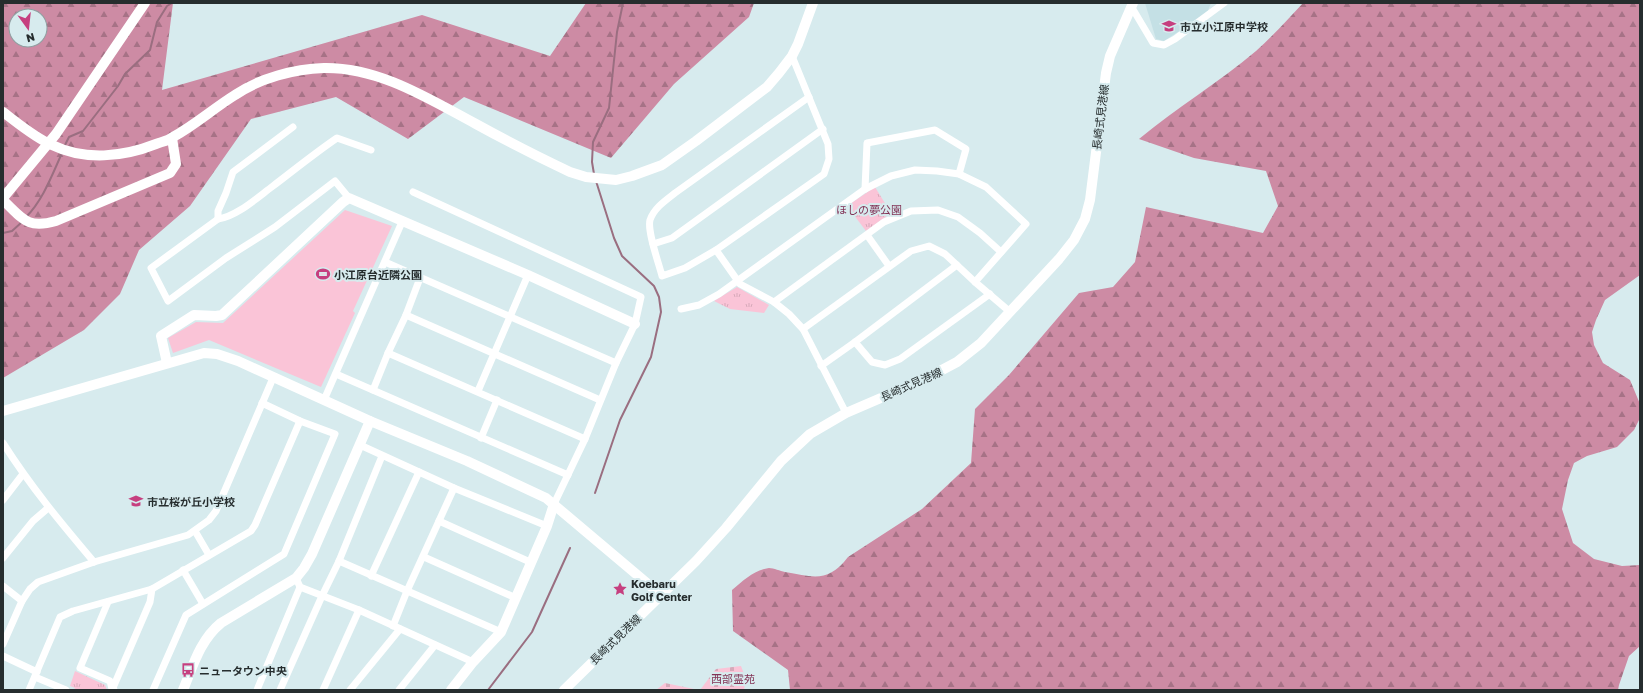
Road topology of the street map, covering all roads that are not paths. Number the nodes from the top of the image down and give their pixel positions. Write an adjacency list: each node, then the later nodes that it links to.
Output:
1 (145, 3): 16 (street)
2 (813, 3): 5 (street)
3 (1224, 3): 4 (street)
4 (1132, 5): 33 (street, 長崎式見港線)
5 (792, 56): 6 (street); 10 (street)
6 (809, 97): 9 (street); 20 (street)
7 (3, 112): 10 (street)
8 (293, 127): 17 (street)
9 (823, 129): 20 (street); 21 (street)
10 (172, 138): 16 (street)
11 (371, 150): 17 (street)
12 (959, 174): 13 (street); 13 (street); 22 (street)
13 (865, 189): 28 (street)
14 (413, 192): 36 (street)
15 (349, 198): 17 (street); 18 (street); 41 (street)
16 (3, 199)
17 (218, 218)
18 (402, 222): 23 (street); 26 (street)
19 (866, 235): 22 (street); 25 (street); 31 (street)
20 (653, 244): 21 (street)
21 (716, 250): 28 (street)
22 (1001, 252): 29 (street)
23 (385, 262): 27 (street); 44 (street)
24 (957, 265): 25 (street); 29 (street); 38 (street)
25 (889, 266): 37 (street)
26 (528, 275): 35 (street); 36 (street)
27 (420, 278): 34 (street); 35 (street)
28 (737, 281): 31 (street); 32 (street)
29 (975, 282): 30 (street)
30 (990, 294): 33 (street); 38 (street)
31 (774, 302): 37 (street)
32 (681, 309)
33 (1009, 311): 53 (street, 長崎式見港線)
34 (406, 316): 39 (street); 40 (street)
35 (510, 317): 40 (street); 42 (street)
36 (635, 324): 42 (street)
37 (803, 329): 43 (street)
38 (855, 342): 43 (street)
39 (388, 353): 46 (street); 47 (street)
40 (494, 355): 47 (street); 50 (street)
41 (167, 363): 45 (street); 52 (street)
42 (616, 363): 50 (street)
43 (821, 366): 53 (street)
44 (336, 374): 46 (street); 48 (street)
45 (273, 378): 48 (street); 51 (street)
46 (373, 390): 56 (street)
47 (478, 391): 49 (street)
48 (324, 400): 55 (street)
49 (497, 400): 56 (street); 57 (street)
50 (600, 400): 57 (street)
51 (262, 403): 54 (street); 70 (street)
52 (3, 411)
53 (846, 413): 84 (street, 長崎式見港線)
54 (300, 421): 71 (street); 89 (street)
55 (370, 421): 59 (street); 66 (street)
56 (481, 438): 63 (street)
57 (585, 439): 63 (street)
58 (3, 443): 62 (street)
59 (360, 445): 60 (street); 79 (street)
60 (382, 456): 61 (street); 74 (street)
61 (419, 472): 64 (street); 78 (street)
62 (23, 474): 65 (street); 67 (street)
63 (568, 475): 66 (street)
64 (454, 488): 68 (street); 69 (street)
65 (3, 500)
66 (554, 504): 69 (street); 84 (street)
67 (48, 508): 73 (street); 75 (street)
68 (438, 521): 72 (street); 76 (street)
69 (547, 526): 76 (street)
70 (195, 531): 71 (street); 75 (street)
71 (209, 555): 77 (street)
72 (424, 557): 83 (street); 86 (street)
73 (3, 558)
74 (339, 561): 78 (street); 85 (street)
75 (94, 562): 87 (street)
76 (530, 562): 86 (street)
77 (184, 570): 82 (street); 89 (street)
78 (371, 576): 83 (street)
79 (296, 578): 81 (street); 102 (street)
80 (3, 586): 87 (street)
81 (300, 587): 85 (street); 103 (street)
82 (152, 588): 88 (street); 100 (street)
83 (407, 591): 91 (street); 92 (street)
84 (661, 594): 109 (street, 長崎式見港線)
85 (322, 596): 90 (street); 104 (street)
86 (516, 598): 92 (street)
87 (22, 601): 93 (street)
88 (108, 602): 97 (street); 100 (street)
89 (203, 604): 101 (street)
90 (359, 610): 91 (street); 105 (street)
91 (396, 627): 94 (street); 106 (street)
92 (501, 632): 96 (street)
93 (3, 644)
94 (435, 645): 96 (street); 107 (street)
95 (3, 656): 97 (street)
96 (473, 662): 108 (street)
97 (36, 674): 98 (street); 99 (street)
98 (29, 690)
99 (66, 690)
100 (113, 690)
101 (153, 690)
102 (183, 690)
103 (257, 690)
104 (280, 690)
105 (323, 690)
106 (350, 690)
107 (399, 690)
108 (451, 690)
109 (564, 690)

